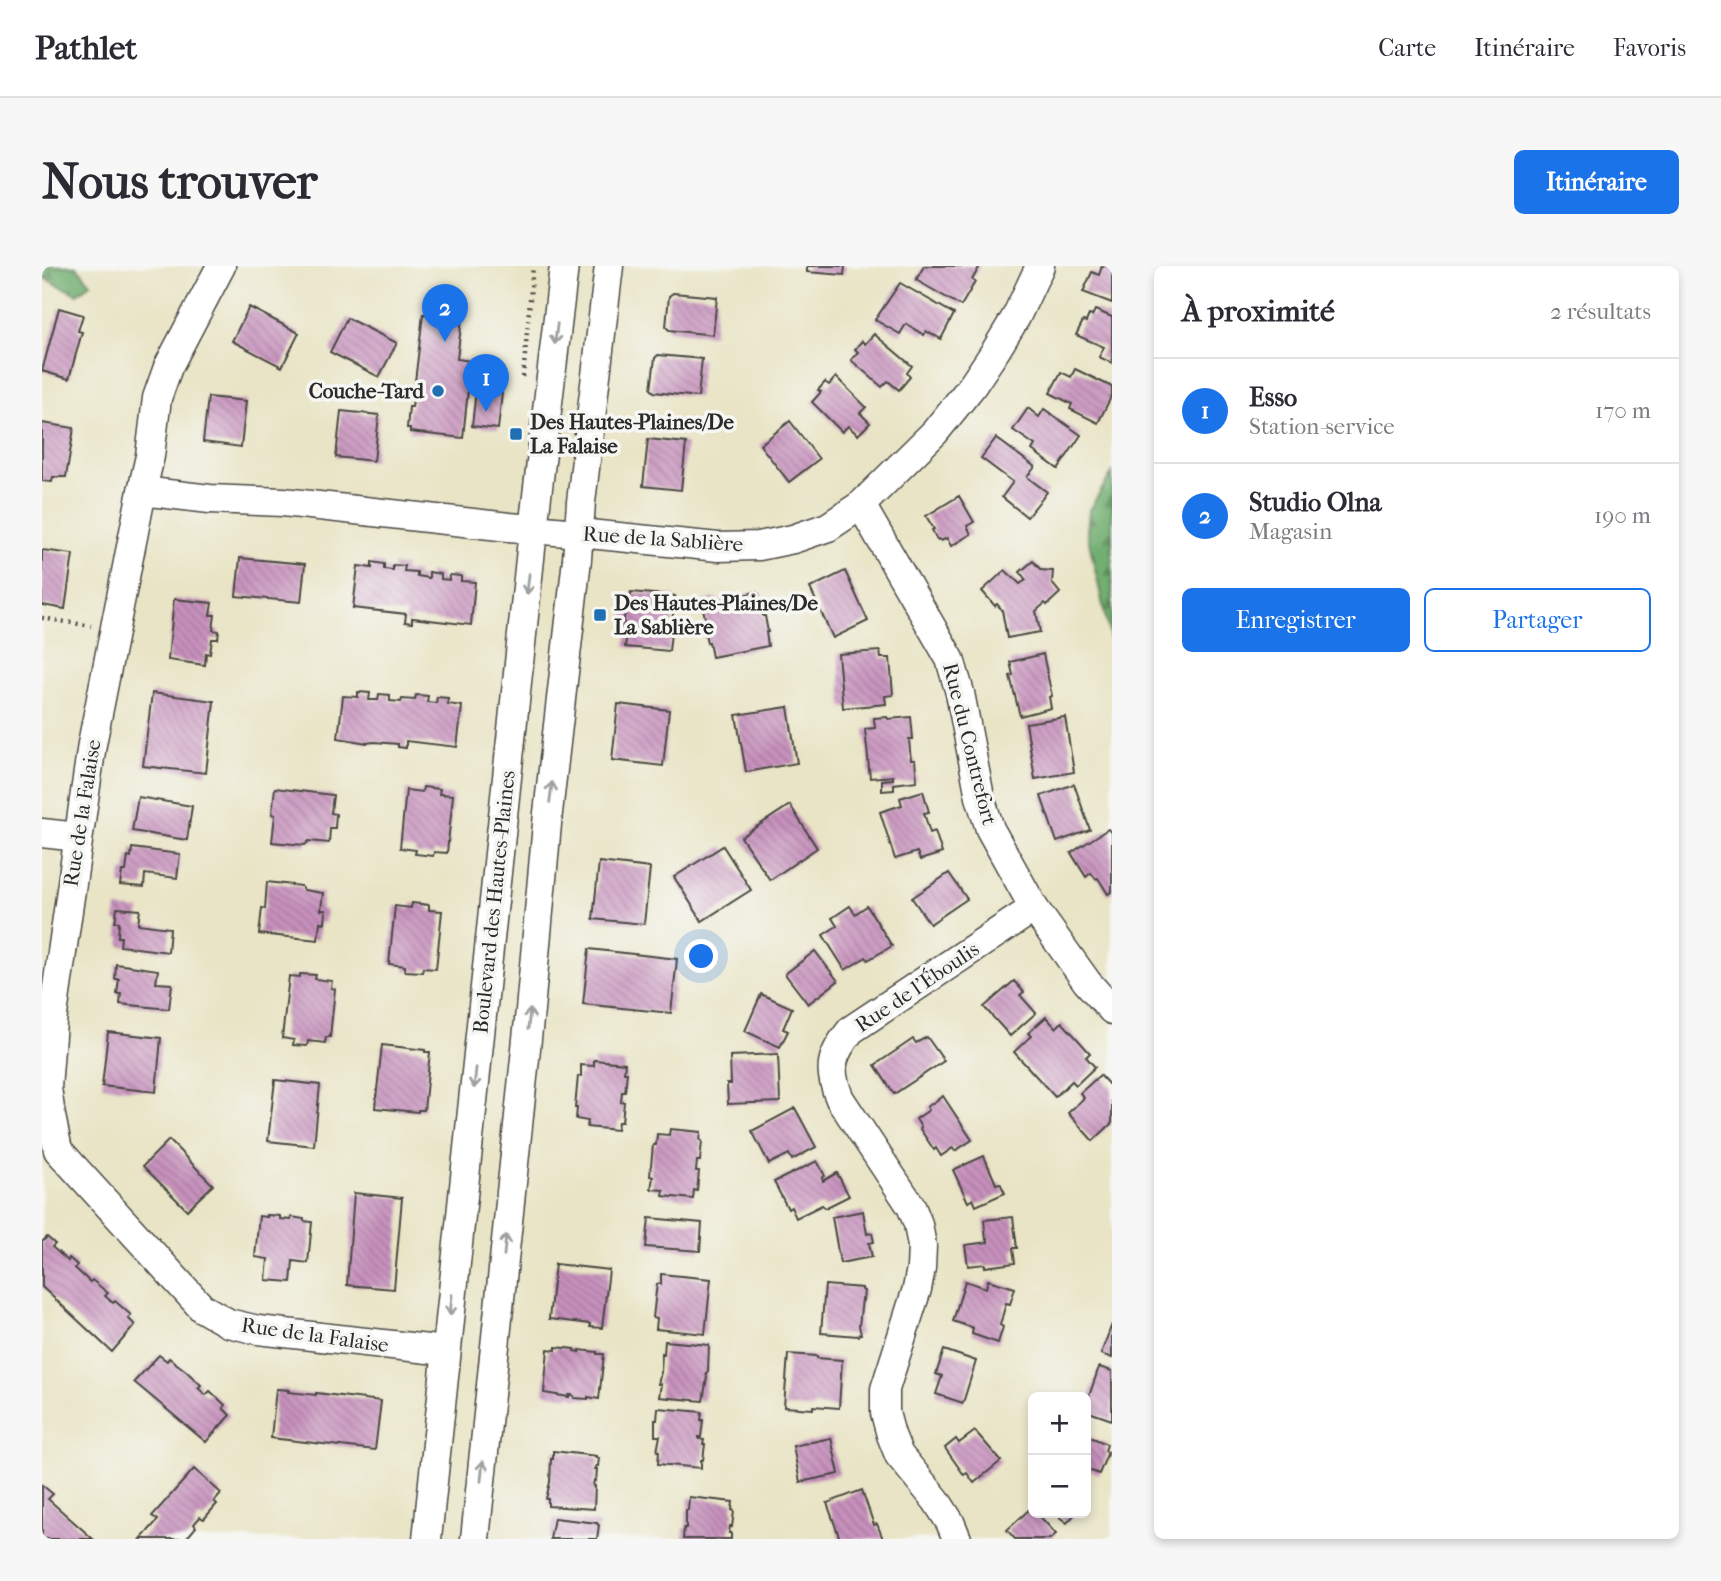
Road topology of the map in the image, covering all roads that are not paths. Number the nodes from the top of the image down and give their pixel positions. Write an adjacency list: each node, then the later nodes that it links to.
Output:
1 (221, 266): 5 (street, Rue de la Falaise)
2 (564, 266): 7 (street, Boulevard des Hautes-Plaines, one-way to 7)
3 (609, 266): 8 (street)
4 (1040, 266): 6 (street, Rue de la Sablière)
5 (142, 491): 7 (street); 10 (street, Rue de la Falaise)
6 (861, 505): 8 (street, Rue de la Sablière); 11 (street, Rue du Contrefort)
7 (533, 530): 8 (street, Rue de la Sablière); 14 (street, Boulevard des Hautes-Plaines, one-way to 14)
8 (579, 533): 16 (street, one-way to 8)
9 (42, 834): 10 (street)
10 (78, 837): 13 (street, Rue de la Falaise)
11 (1034, 908): 12 (street, Rue du Contrefort); 17 (street, Rue de l'Éboulis)
12 (1112, 1010)
13 (50, 1149): 14 (street, Rue de la Falaise)
14 (446, 1351): 15 (street, Boulevard des Hautes-Plaines)
15 (427, 1539)
16 (475, 1539)
17 (957, 1539)

